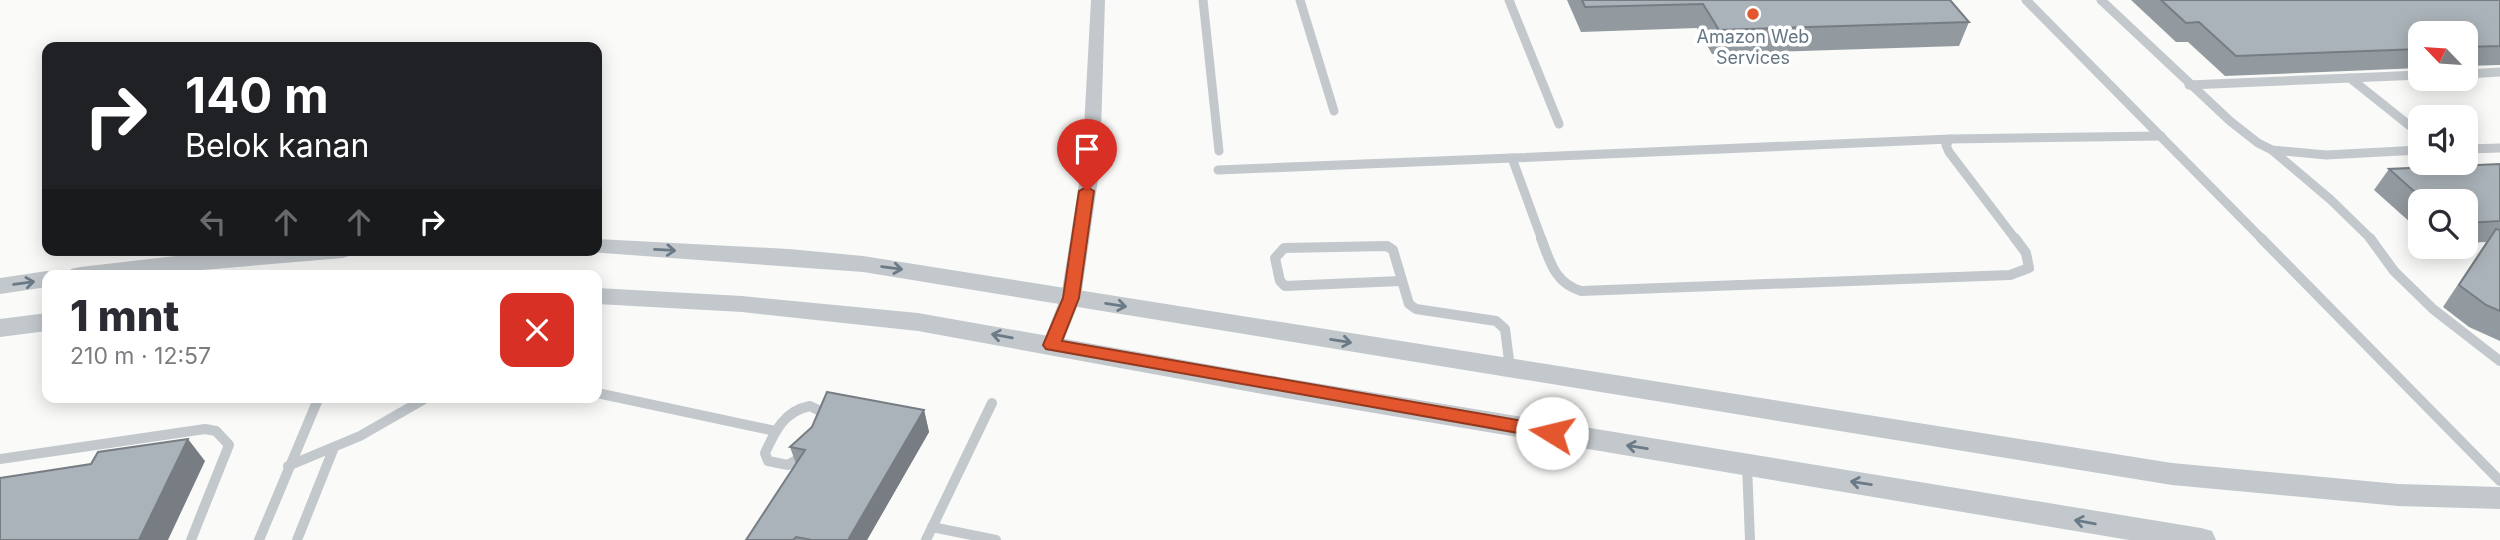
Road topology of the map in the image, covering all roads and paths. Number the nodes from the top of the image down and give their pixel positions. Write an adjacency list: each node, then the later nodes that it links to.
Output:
1 (1098, 0): 31 (street)
2 (1203, 0): 20 (lane)
3 (1300, 0): 12 (lane)
4 (1509, 0): 13 (lane)
5 (2026, 0): 15 (lane)
6 (2101, 0): 11 (lane)
7 (2500, 72): 8 (lane)
8 (2478, 73)
9 (2408, 76): 10 (lane)
10 (2350, 78): 11 (lane); 14 (lane)
11 (2189, 85): 19 (lane)
12 (1334, 111)
13 (1559, 124)
14 (2408, 124)
15 (2161, 136): 16 (lane); 46 (lane)
16 (1950, 139): 22 (lane); 22 (lane)
17 (2500, 148): 18 (lane)
18 (2478, 149)
19 (2272, 150): 21 (lane); 35 (lane)
20 (1219, 151)
21 (2408, 151)
22 (1512, 158): 23 (lane)
23 (1218, 170)
24 (602, 247): 31 (street, one-way to 31)
25 (258, 256): 26 (street)
26 (118, 270)
27 (42, 280): 29 (street, one-way to 27)
28 (1400, 281): 28 (lane); 36 (lane)
29 (0, 286)
30 (602, 296): 34 (street, one-way to 30)
31 (1071, 298): 34 (street); 36 (street, one-way to 36)
32 (42, 323): 33 (street)
33 (0, 328)
34 (1052, 345): 44 (street, one-way to 34)
35 (2500, 361)
36 (1510, 368): 47 (street)
37 (602, 394): 41 (lane)
38 (316, 403): 45 (lane)
39 (420, 403): 42 (lane)
40 (992, 403): 48 (lane)
41 (775, 431): 41 (lane)
42 (333, 450): 45 (lane); 51 (lane)
43 (0, 459): 49 (lane)
44 (1747, 465): 54 (lane); 55 (street, one-way to 44)
45 (288, 466): 50 (lane)
46 (2500, 481)
47 (2500, 498)
48 (932, 527): 52 (lane); 53 (lane)
49 (191, 540)
50 (259, 540)
51 (297, 540)
52 (926, 540)
53 (996, 540)
54 (1750, 540)
55 (2201, 540)

